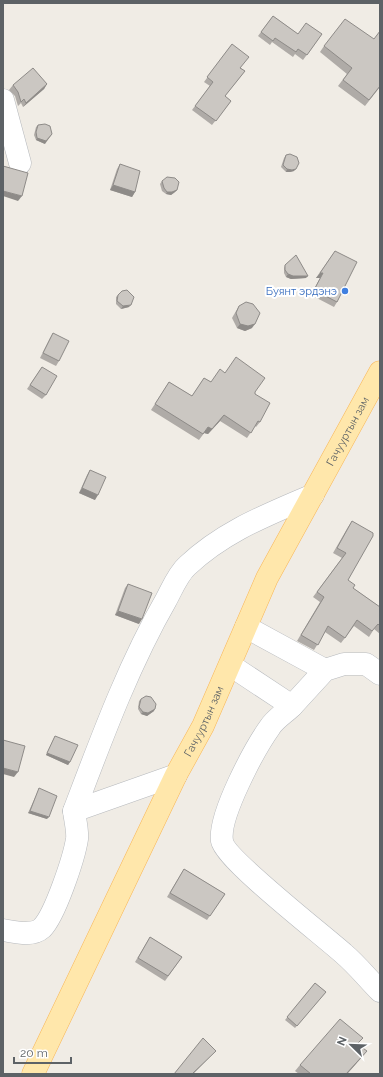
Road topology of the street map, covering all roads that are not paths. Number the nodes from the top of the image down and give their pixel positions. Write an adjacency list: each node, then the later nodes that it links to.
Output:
1 (3, 100): 2 (street)
2 (20, 163)
3 (380, 372): 4 (main road, Гачууртын зам)
4 (313, 495): 5 (main road, Гачууртын зам); 11 (street)
5 (246, 627): 6 (main road, Гачууртын зам); 7 (street)
6 (230, 664): 9 (street); 10 (main road, Гачууртын зам)
7 (325, 670): 8 (street); 9 (street)
8 (380, 674)
9 (292, 706): 13 (street)
10 (176, 775): 11 (street); 14 (main road, Гачууртын зам)
11 (74, 811): 12 (street)
12 (3, 930)
13 (380, 991)
14 (33, 1074)

